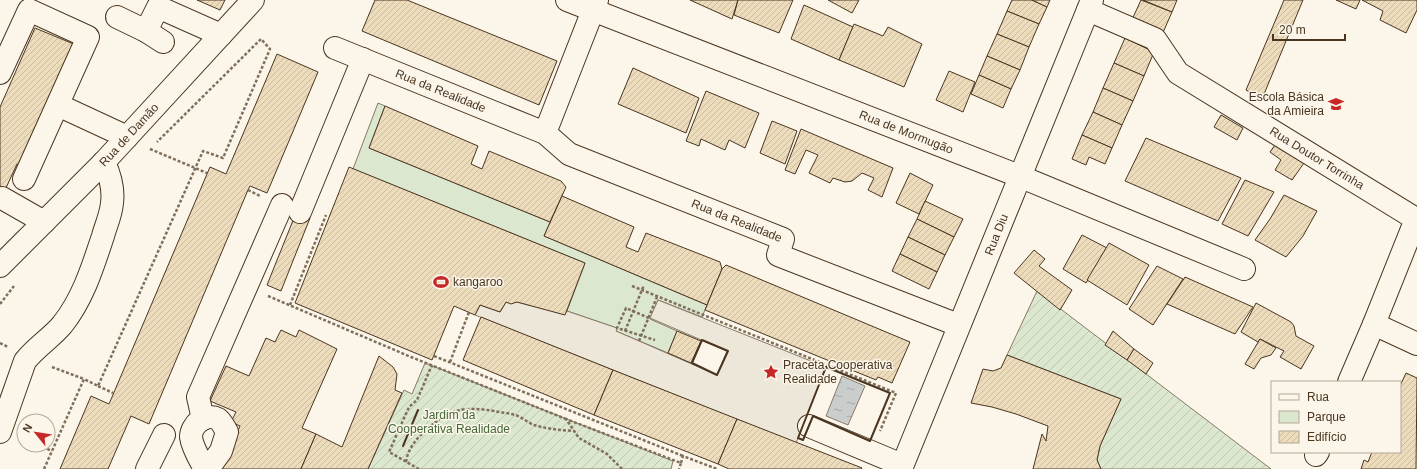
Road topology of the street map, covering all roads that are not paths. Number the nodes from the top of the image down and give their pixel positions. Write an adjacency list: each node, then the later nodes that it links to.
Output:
1 (253, 0): 7 (street, Rua de Damão)
2 (567, 0): 4 (street, Rua de Mormugão)
3 (154, 2): 6 (street); 7 (street)
4 (595, 5): 12 (street); 15 (street, Rua de Mormugão)
5 (1090, 5): 15 (street, Rua Diu); 21 (street, Rua Doutor Torrinha)
6 (117, 17)
7 (221, 35): 13 (street, Rua de Damão)
8 (335, 48): 9 (street, Rua da Realidade)
9 (363, 59): 12 (street, Rua da Realidade); 25 (street)
10 (0, 73): 11 (street)
11 (58, 105): 13 (street); 16 (street)
12 (546, 133): 22 (street, Rua da Realidade)
13 (127, 137): 14 (street, Rua de Damão)
14 (104, 162): 18 (street, Rua de Damão); 27 (street)
15 (1020, 176): 20 (street, Rua de Mormugão); 22 (street, Rua Diu)
16 (24, 179)
17 (2, 198): 18 (street)
18 (44, 222): 19 (street, Rua de Damão)
19 (0, 266)
20 (1244, 270)
21 (1374, 324): 23 (street); 24 (street, Rua Doutor Torrinha)
22 (958, 325): 29 (street, Rua Diu)
23 (1417, 344)
24 (1349, 381)
25 (204, 419): 31 (street); 31 (street)
26 (809, 426): 29 (street)
27 (0, 432)
28 (164, 435): 30 (street)
29 (901, 467)
30 (147, 469)
31 (206, 469)

